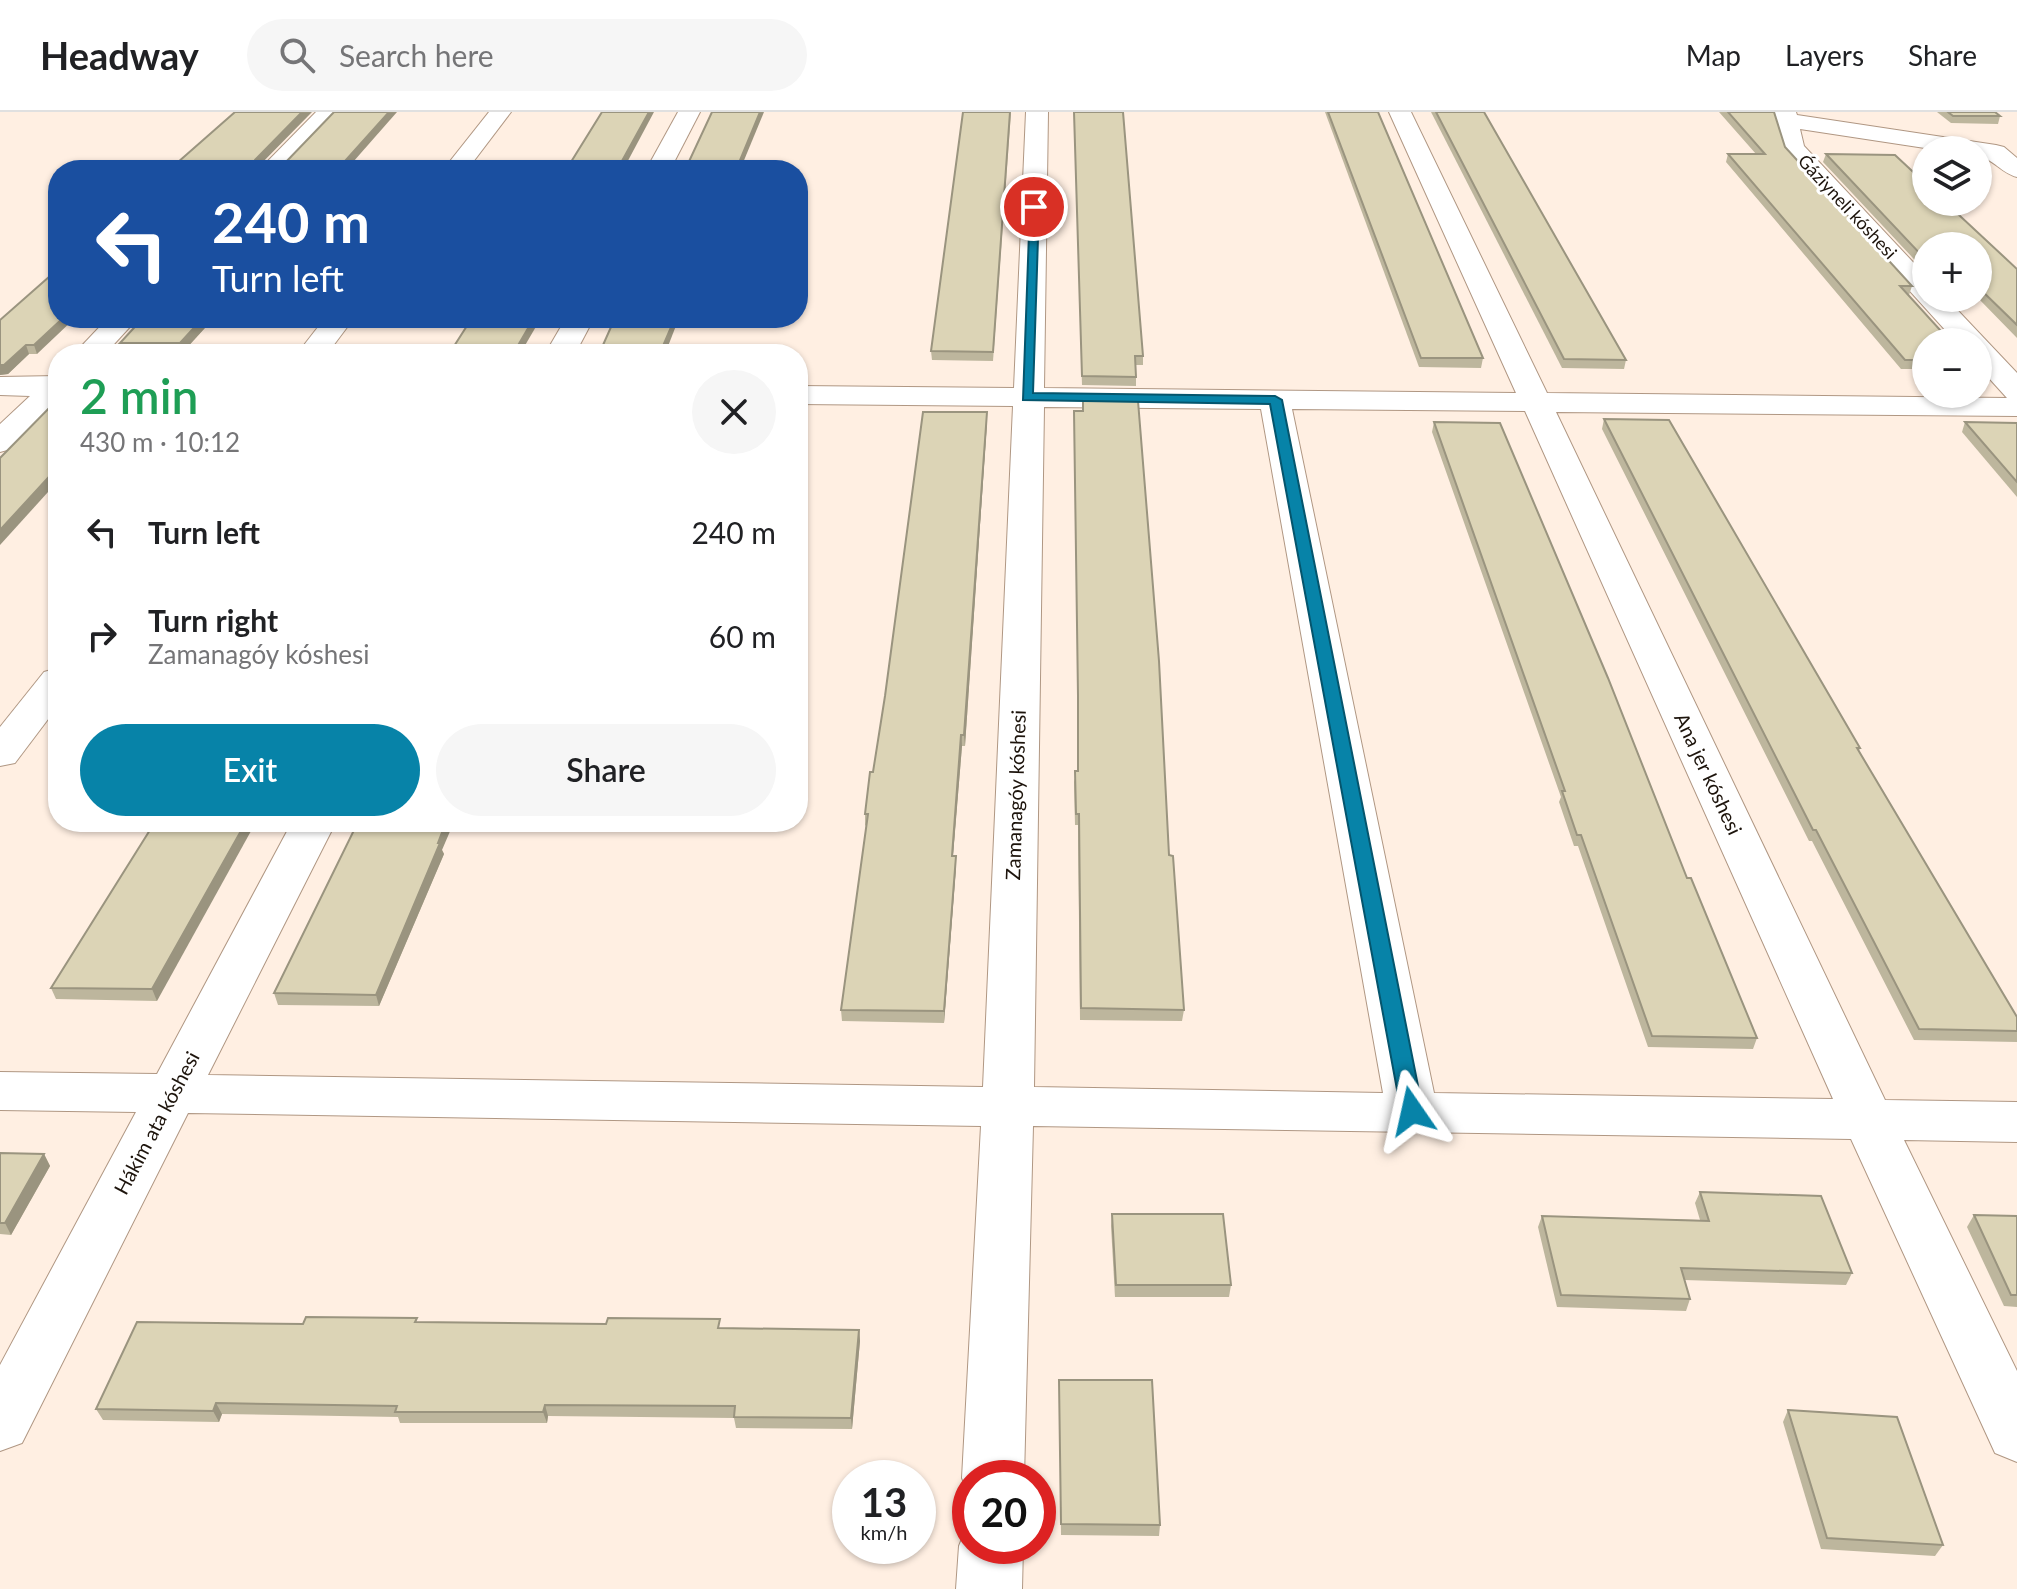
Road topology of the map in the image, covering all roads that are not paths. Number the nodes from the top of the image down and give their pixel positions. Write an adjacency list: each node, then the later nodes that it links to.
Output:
1 (328, 112): 7 (street)
2 (500, 112): 8 (street)
3 (689, 112): 9 (street)
4 (1037, 112): 24 (street, Zamanagóy kóshesi)
5 (1400, 112): 26 (street, Ana jer kóshesi)
6 (1786, 116): 10 (street); 11 (street, Ǵáziyneli kóshesi)
7 (281, 160)
8 (463, 160)
9 (663, 160)
10 (2017, 170)
11 (1912, 277)
12 (1944, 312): 15 (street)
13 (114, 328): 16 (street)
14 (332, 328): 17 (street)
15 (1959, 328)
16 (99, 344)
17 (320, 344)
18 (1992, 364): 21 (street)
19 (0, 386): 20 (street)
20 (48, 386)
21 (2017, 391)
22 (48, 395): 28 (street)
23 (808, 395): 24 (street)
24 (1027, 397): 25 (street); 34 (street, Zamanagóy kóshesi)
25 (1275, 400): 26 (street); 35 (street)
26 (1538, 402): 27 (street); 36 (street, Ana jer kóshesi)
27 (2017, 407)
28 (0, 442)
29 (48, 693): 30 (street)
30 (0, 754)
31 (309, 832): 33 (street, Hákim ata kóshesi)
32 (0, 1091): 33 (street)
33 (172, 1093): 34 (street); 38 (street, Hákim ata kóshesi)
34 (1008, 1105): 35 (street); 40 (street, Zamanagóy kóshesi)
35 (1412, 1111): 36 (street)
36 (1867, 1121): 37 (street); 39 (street, Ana jer kóshesi)
37 (2017, 1122)
38 (0, 1424)
39 (2017, 1434)
40 (994, 1460)
41 (990, 1564): 42 (street)
42 (989, 1589)

